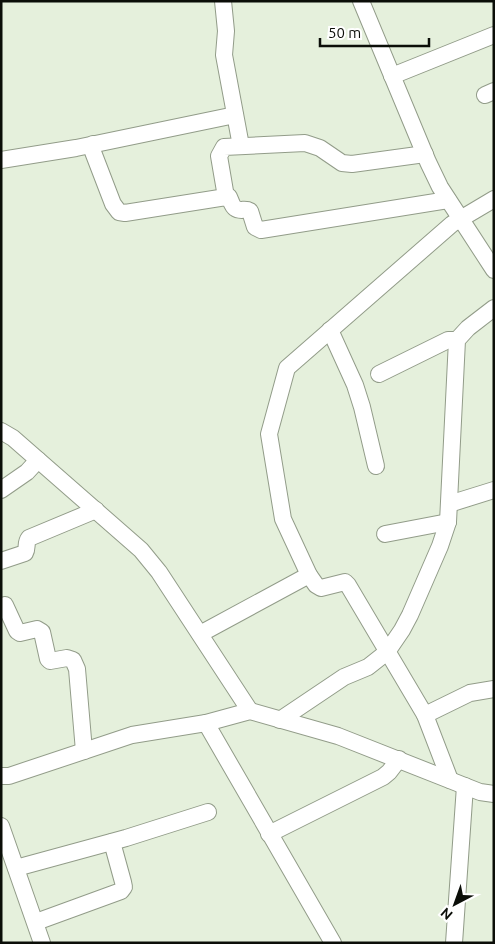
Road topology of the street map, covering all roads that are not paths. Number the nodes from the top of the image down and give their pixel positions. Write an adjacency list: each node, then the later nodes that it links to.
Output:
1 (223, 1): 5 (street)
2 (361, 1): 4 (street)
3 (494, 35): 4 (street)
4 (392, 76): 8 (street)
5 (235, 115): 6 (street); 7 (street)
6 (93, 144): 9 (street); 10 (street)
7 (241, 146): 8 (street); 10 (street)
8 (425, 154): 12 (street)
9 (1, 160)
10 (226, 197): 12 (street)
11 (494, 199): 13 (street)
12 (448, 200): 13 (street)
13 (460, 219): 14 (street); 16 (street)
14 (494, 270)
15 (494, 308): 17 (street)
16 (330, 330): 21 (street); 29 (street)
17 (457, 340): 18 (street); 24 (street)
18 (379, 374)
19 (1, 431): 20 (street)
20 (38, 460): 22 (street); 25 (street)
21 (376, 466)
22 (1, 490)
23 (494, 490): 24 (street)
24 (450, 504): 26 (street)
25 (96, 510): 28 (street); 31 (street)
26 (448, 522): 27 (street); 32 (street)
27 (385, 534)
28 (1, 561)
29 (309, 575): 31 (street); 32 (street)
30 (6, 605): 38 (street)
31 (200, 634): 34 (street)
32 (387, 652): 35 (street); 36 (street)
33 (494, 689): 35 (street)
34 (250, 711): 36 (street); 37 (street)
35 (425, 715): 41 (street)
36 (280, 720): 39 (street)
37 (206, 723): 38 (street); 46 (street)
38 (84, 751): 40 (street)
39 (399, 759): 41 (street); 46 (street)
40 (1, 776)
41 (450, 780): 42 (street)
42 (465, 786): 43 (street); 52 (street)
43 (494, 794)
44 (208, 812): 47 (street)
45 (2, 833): 48 (street)
46 (269, 834): 51 (street)
47 (112, 842): 48 (street); 49 (street)
48 (16, 868): 49 (street)
49 (36, 922): 50 (street)
50 (42, 943)
51 (332, 943)
52 (454, 943)

